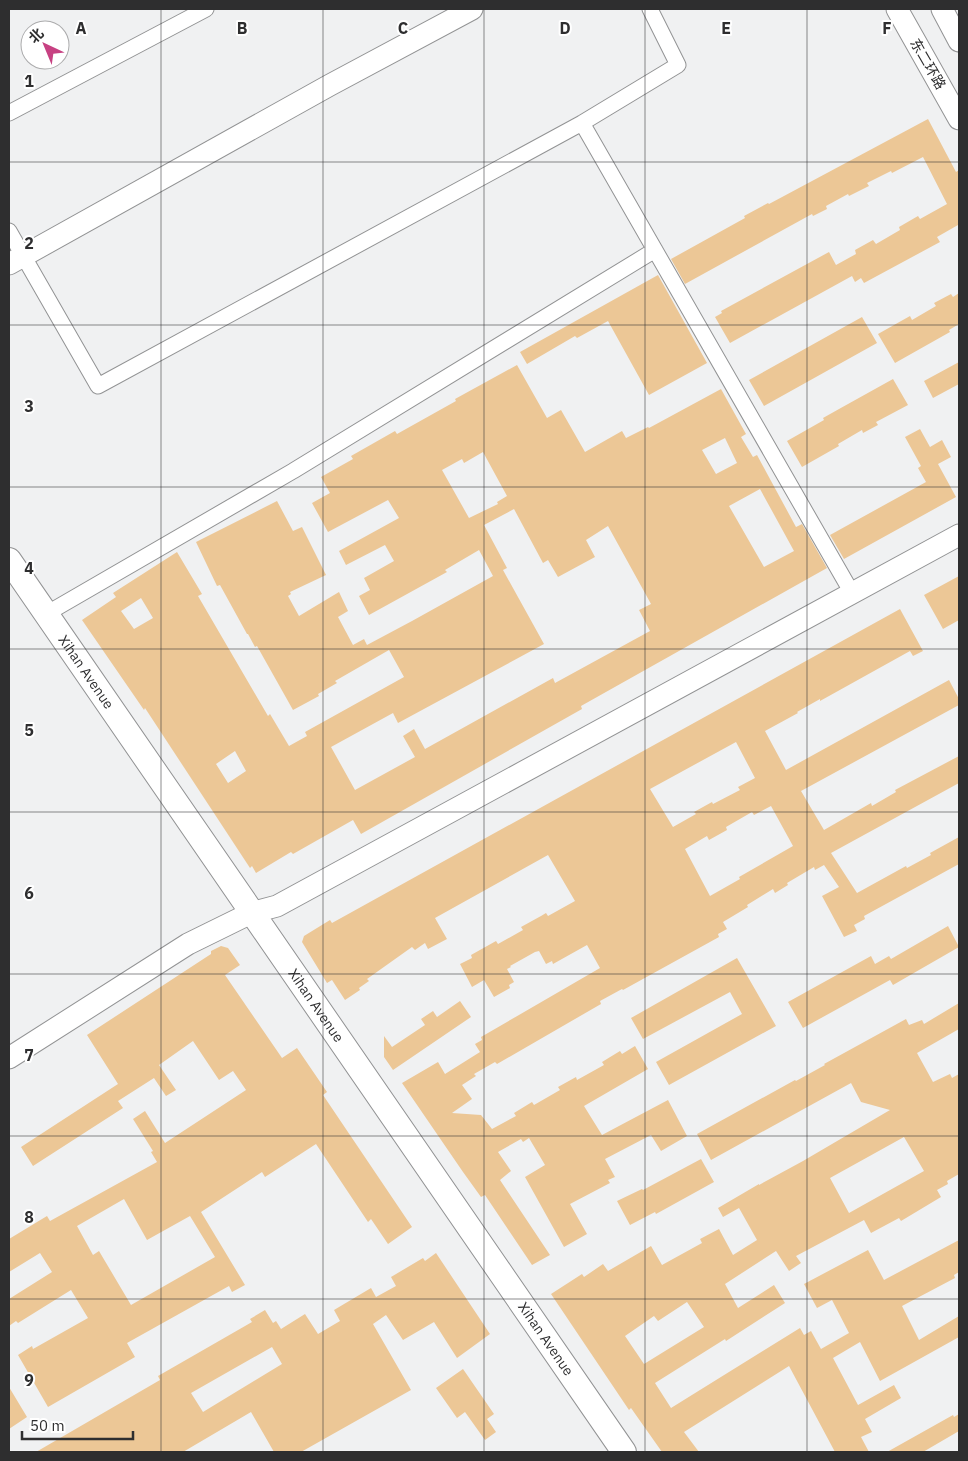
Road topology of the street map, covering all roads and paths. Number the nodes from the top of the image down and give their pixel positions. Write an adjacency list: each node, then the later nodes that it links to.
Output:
1 (206, 9): 7 (street)
2 (650, 9): 9 (street)
3 (897, 9): 8 (street, 东二环路)
4 (942, 9): 6 (street)
5 (464, 11): 12 (street)
6 (959, 41)
7 (9, 113)
8 (959, 119)
9 (582, 123): 11 (street); 12 (street)
10 (9, 232): 12 (street)
11 (654, 250): 16 (street); 17 (street)
12 (16, 260)
13 (959, 535): 16 (street)
14 (9, 560): 17 (main road, Xihan Avenue)
15 (9, 581): 18 (main road, Xihan Avenue)
16 (852, 594): 18 (street)
17 (46, 614): 18 (main road, Xihan Avenue)
18 (246, 916): 19 (street); 20 (main road, Xihan Avenue); 21 (main road, Xihan Avenue)
19 (9, 1058)
20 (610, 1452)
21 (624, 1452)

